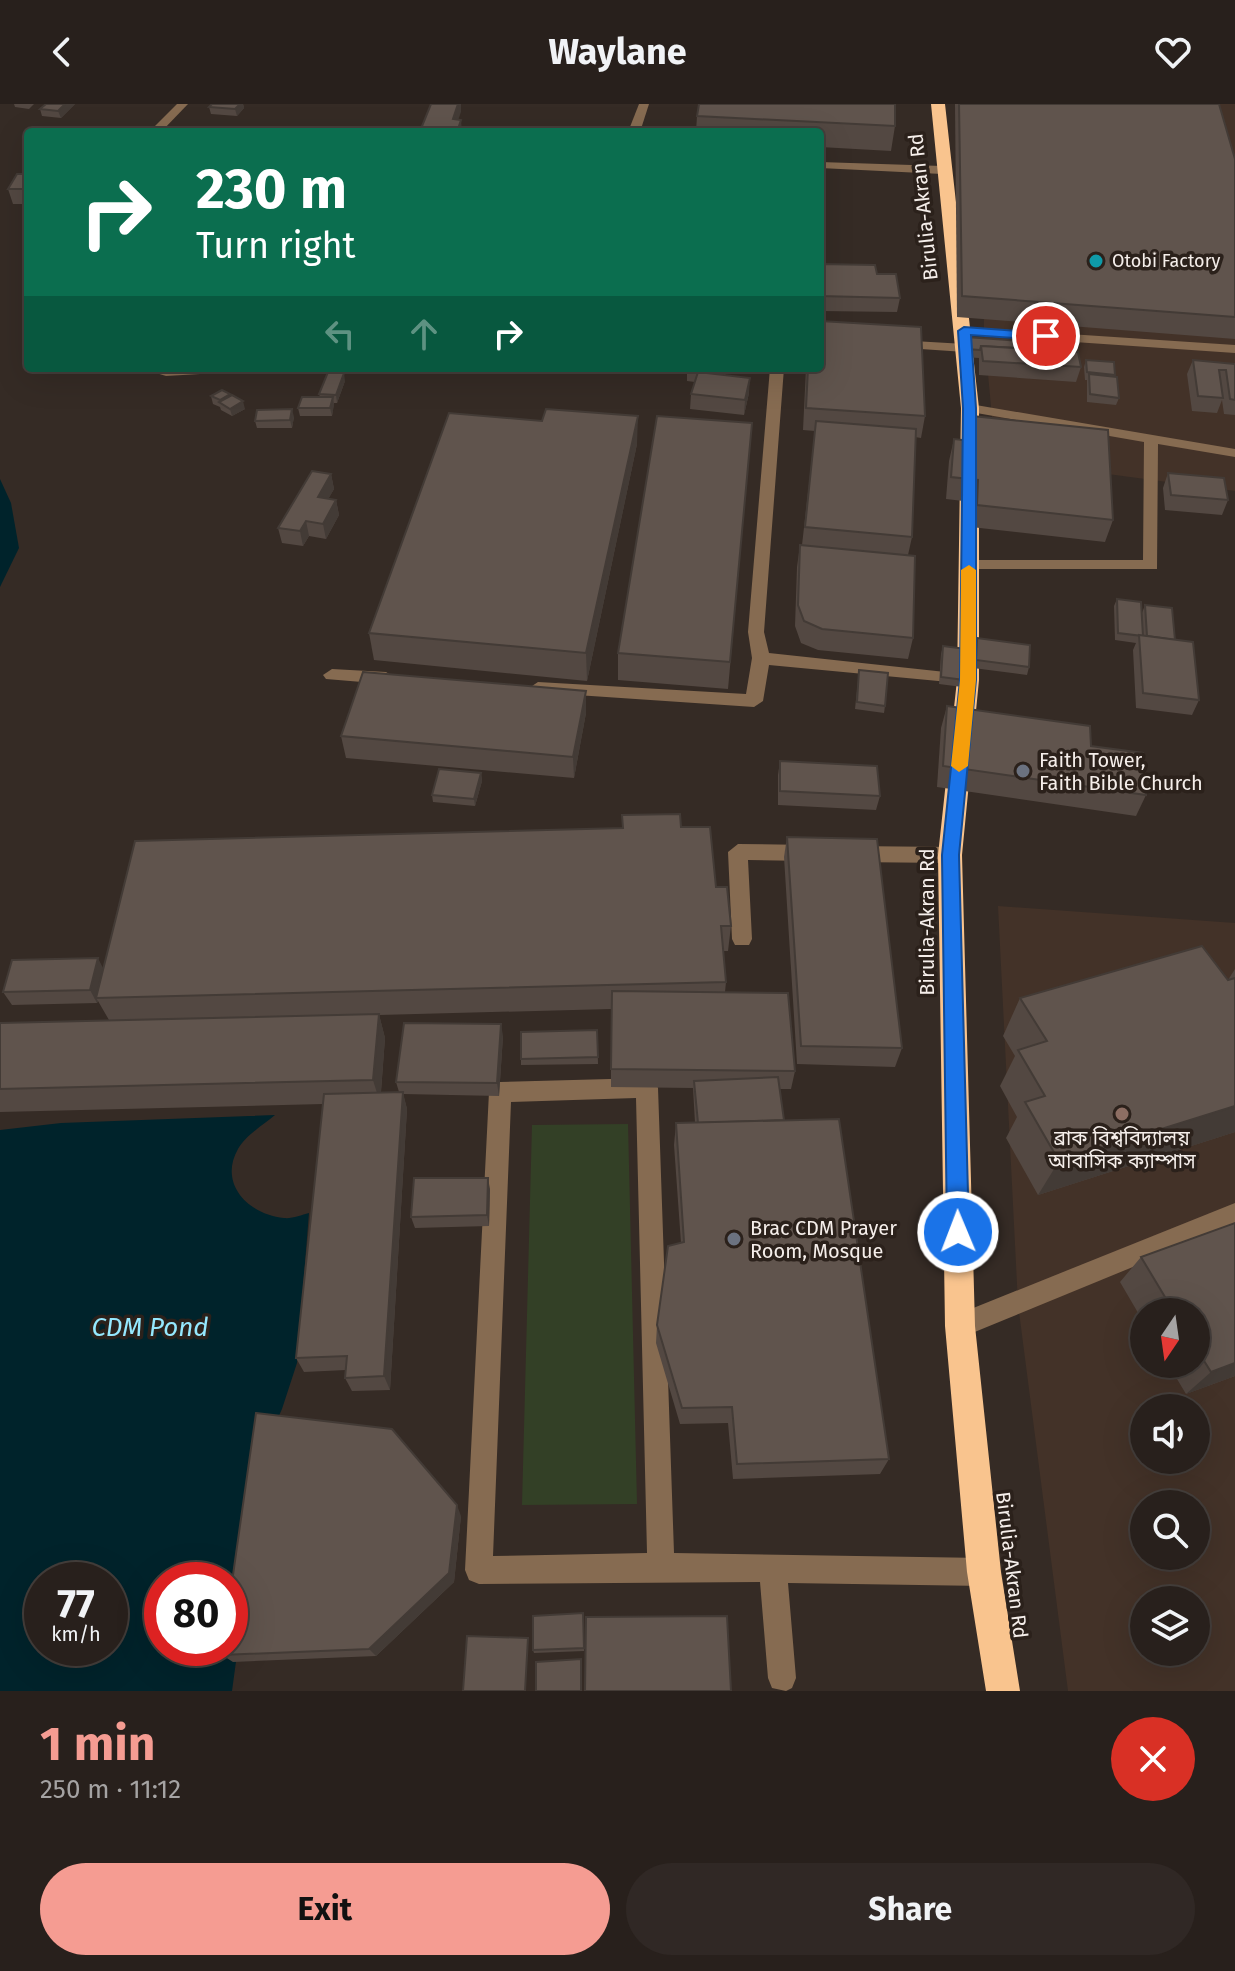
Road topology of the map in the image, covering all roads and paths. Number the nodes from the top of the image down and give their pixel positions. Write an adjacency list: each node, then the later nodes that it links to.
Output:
1 (183, 104): 4 (street)
2 (644, 104): 5 (street)
3 (938, 104): 7 (highway, Birulia-Akran Rd)
4 (159, 128)
5 (635, 128)
6 (824, 165): 7 (street)
7 (942, 170): 8 (highway, Birulia-Akran Rd)
8 (964, 339): 9 (street); 10 (street); 12 (highway, Birulia-Akran Rd)
9 (878, 343)
10 (1235, 349)
11 (777, 372): 16 (street)
12 (970, 408): 13 (street); 15 (highway, Birulia-Akran Rd)
13 (1151, 437): 14 (street); 15 (street)
14 (1235, 453)
15 (969, 564): 19 (highway, Birulia-Akran Rd)
16 (761, 658): 19 (street); 20 (street)
17 (332, 675): 18 (street)
18 (410, 680)
19 (968, 680): 21 (highway, Birulia-Akran Rd)
20 (520, 687)
21 (950, 855): 22 (street); 24 (highway, Birulia-Akran Rd)
22 (742, 939)
23 (1235, 1214): 24 (street)
24 (960, 1326): 27 (highway, Birulia-Akran Rd)
25 (661, 1567): 25 (street); 26 (street)
26 (773, 1568): 27 (street); 28 (street)
27 (984, 1572): 29 (highway, Birulia-Akran Rd)
28 (782, 1678)
29 (1003, 1691)

